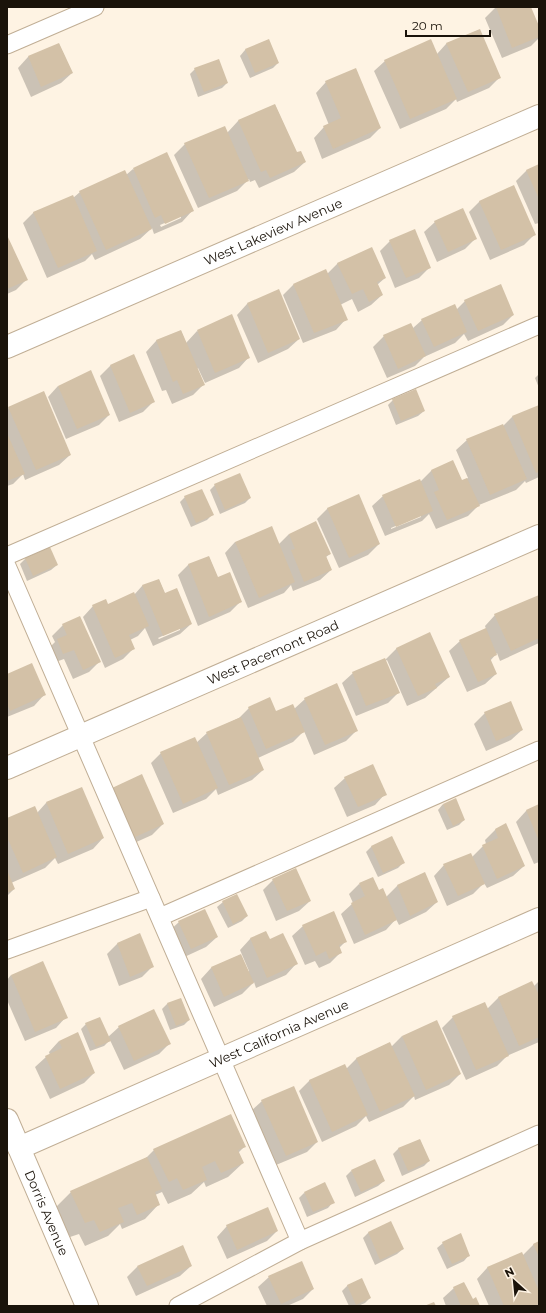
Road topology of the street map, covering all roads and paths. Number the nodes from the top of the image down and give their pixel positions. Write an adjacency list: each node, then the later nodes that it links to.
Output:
1 (95, 7): 2 (lane)
2 (7, 45)
3 (539, 116): 5 (street, West Lakeview Avenue)
4 (539, 326): 7 (lane)
5 (7, 347)
6 (539, 536): 9 (street, West Pacemont Road)
7 (7, 556)
8 (7, 566): 9 (lane)
9 (81, 736): 11 (street, West Pacemont Road); 12 (lane)
10 (539, 750): 13 (lane)
11 (7, 768)
12 (151, 898): 13 (lane); 15 (lane)
13 (160, 916): 16 (lane)
14 (539, 919): 16 (street, West California Avenue)
15 (7, 950)
16 (221, 1059): 19 (street, West California Avenue); 20 (lane)
17 (7, 1120): 19 (street, Dorris Avenue)
18 (539, 1134): 20 (lane)
19 (19, 1148): 21 (street, Dorris Avenue)
20 (300, 1241): 22 (lane)
21 (88, 1306)
22 (178, 1306)

